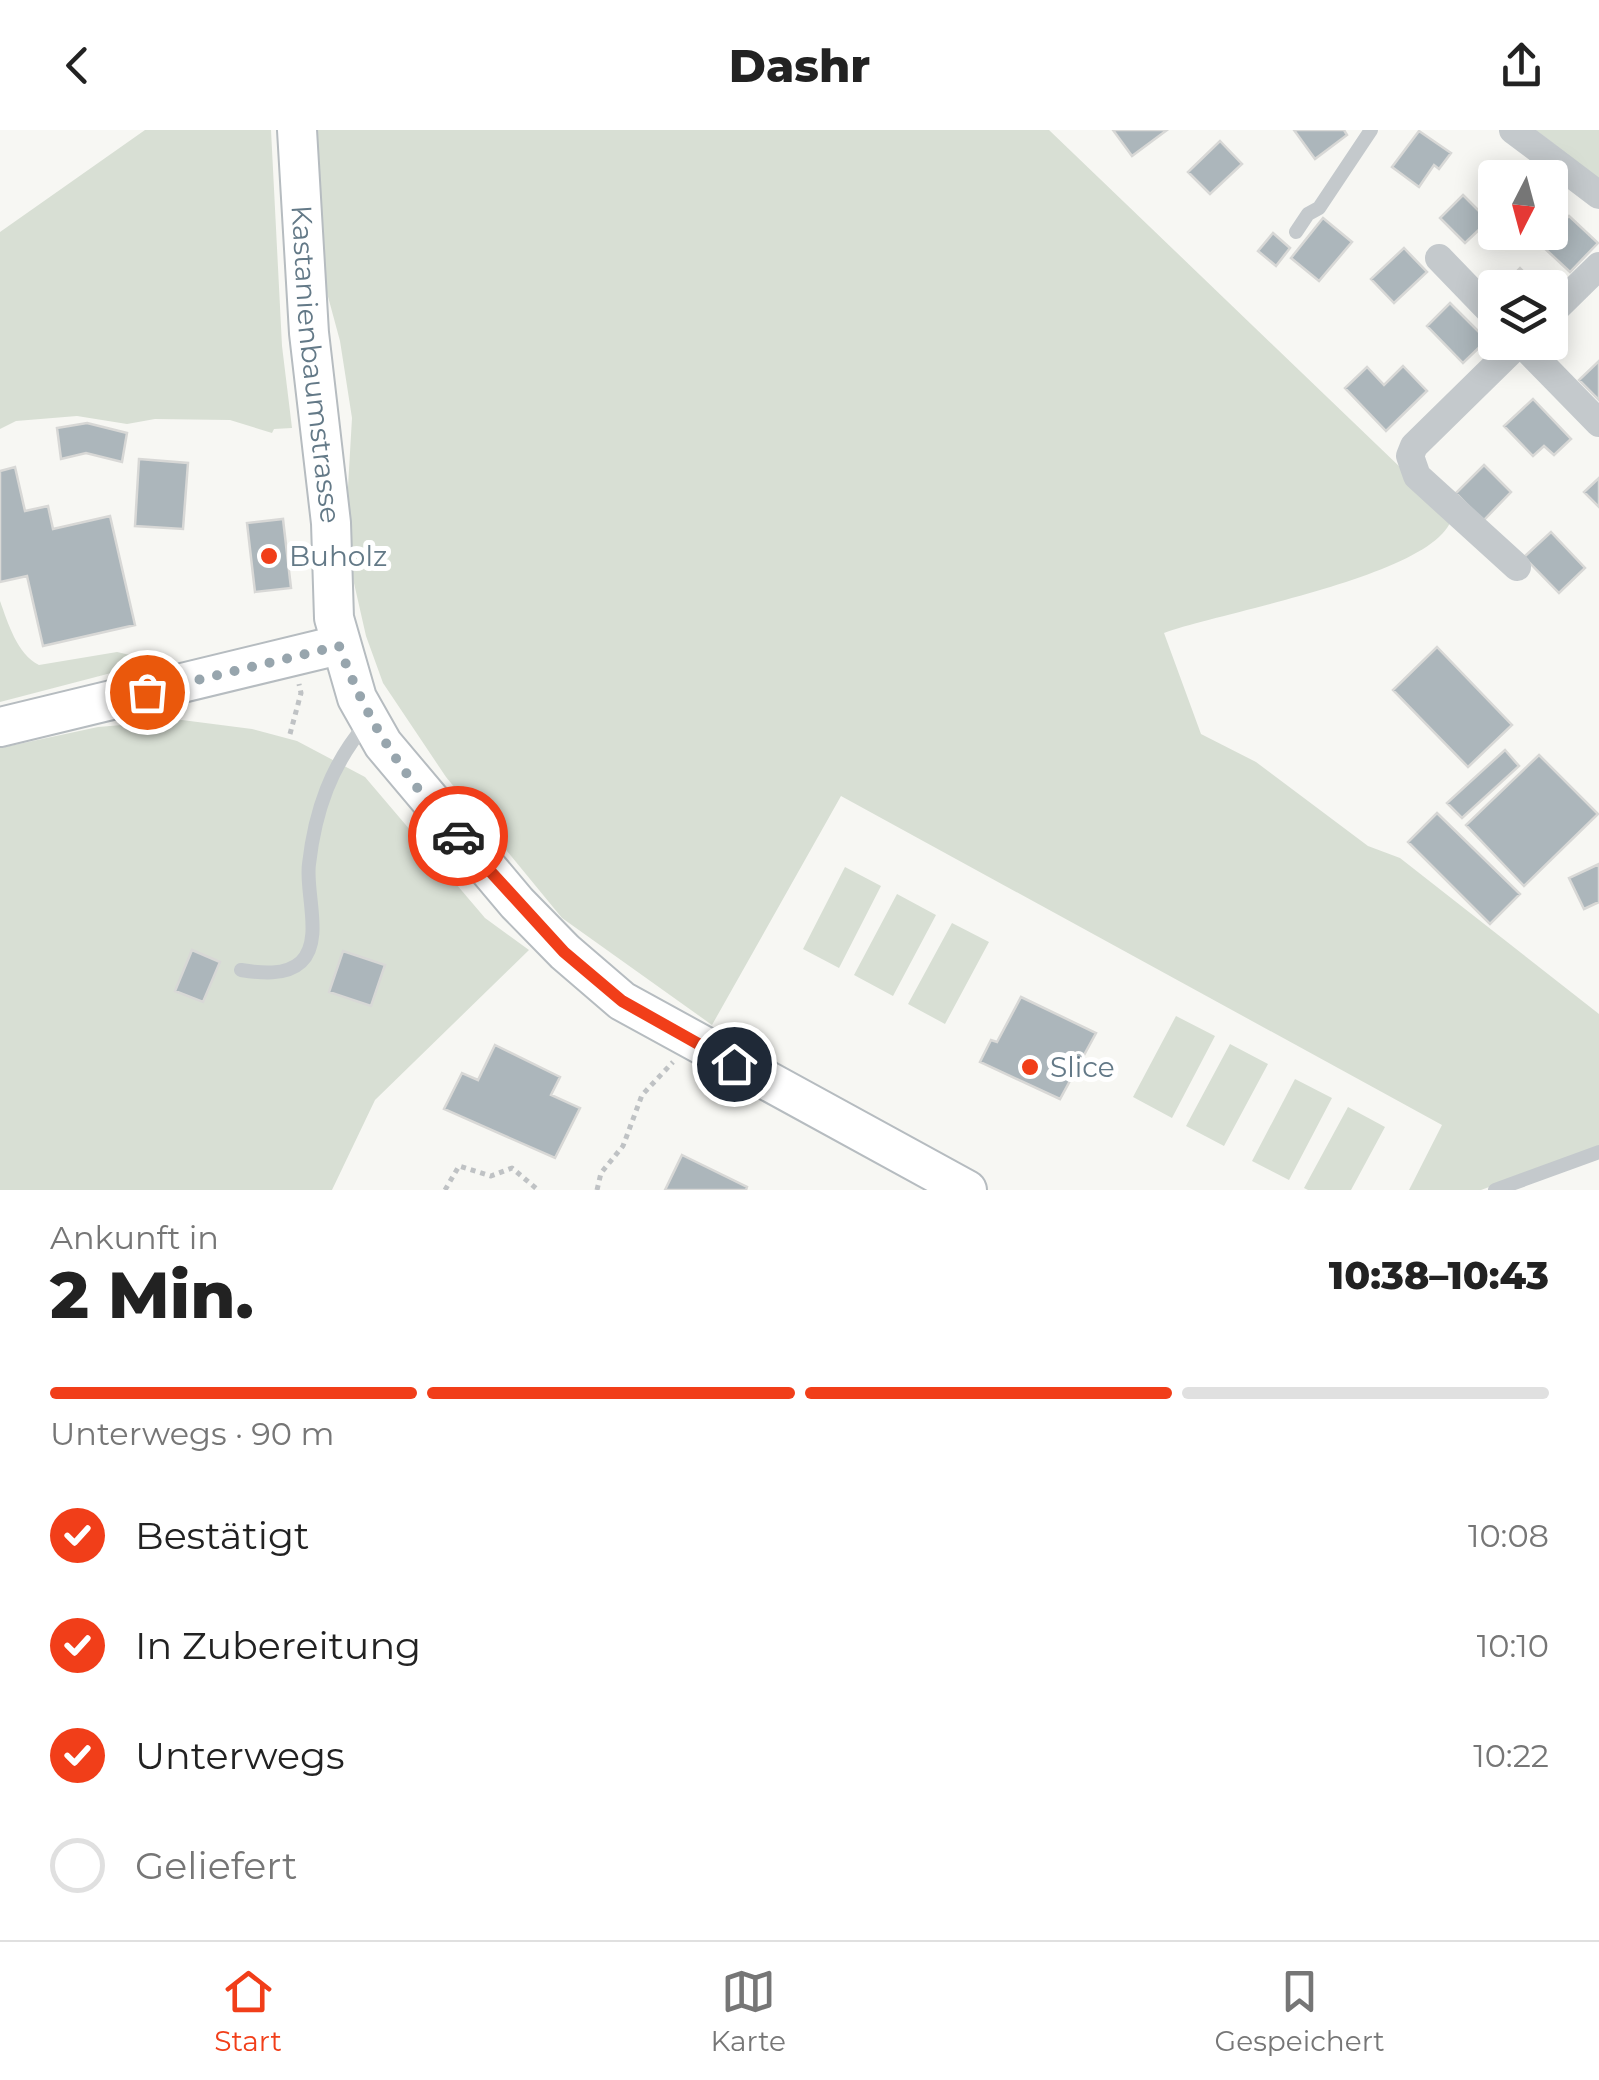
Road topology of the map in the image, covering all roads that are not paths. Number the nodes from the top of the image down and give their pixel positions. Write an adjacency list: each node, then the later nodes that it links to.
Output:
1 (297, 130): 12 (street, Kastanienbaumstrasse)
2 (1372, 130): 5 (lane)
3 (1513, 130): 4 (street)
4 (1599, 196)
5 (1296, 232)
6 (1439, 258): 9 (street)
7 (1599, 266): 8 (street)
8 (1568, 296)
9 (1478, 298)
10 (1599, 423): 11 (street)
11 (1517, 567)
12 (339, 646): 13 (street, Kastanienbaumstrasse); 14 (street)
13 (370, 720): 15 (lane); 17 (street, Kastanienbaumstrasse)
14 (0, 726)
15 (242, 970)
16 (1599, 1152): 18 (lane)
17 (967, 1190)
18 (1495, 1190)

